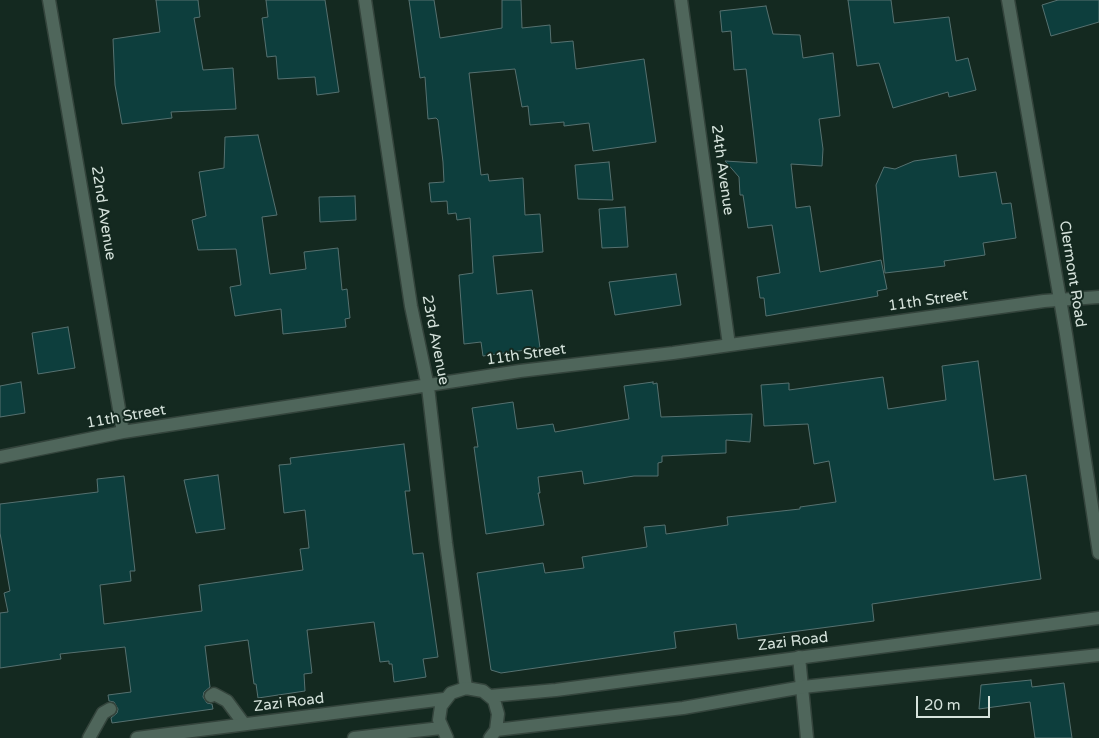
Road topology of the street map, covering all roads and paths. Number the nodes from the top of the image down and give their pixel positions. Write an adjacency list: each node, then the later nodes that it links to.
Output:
1 (49, 0): 9 (street, 22nd Avenue)
2 (365, 0): 8 (street, 23rd Avenue)
3 (681, 0): 7 (street, 24th Avenue)
4 (1008, 0): 6 (street, Clermont Road)
5 (1099, 297): 6 (street, 11th Street)
6 (1060, 300): 7 (street, 11th Street); 11 (street, Clermont Road)
7 (729, 345): 8 (street, 11th Street)
8 (428, 387): 9 (street, 11th Street); 16 (street, 23rd Avenue)
9 (123, 432): 10 (street, 11th Street)
10 (0, 458)
11 (1099, 553)
12 (1099, 618): 14 (street, Zazi Road)
13 (1099, 655): 15 (street)
14 (799, 657): 15 (street); 18 (street, Zazi Road)
15 (803, 687): 23 (street); 27 (street)
16 (466, 688): 18 (street); 19 (street, Zazi Road)
17 (211, 696): 21 (street)
18 (490, 696): 23 (street)
19 (444, 699): 21 (street, Zazi Road); 22 (street)
20 (110, 709): 24 (street)
21 (244, 724): 25 (street, Zazi Road)
22 (444, 733): 26 (street)
23 (493, 734)
24 (88, 738)
25 (137, 738)
26 (354, 738)
27 (807, 738)

